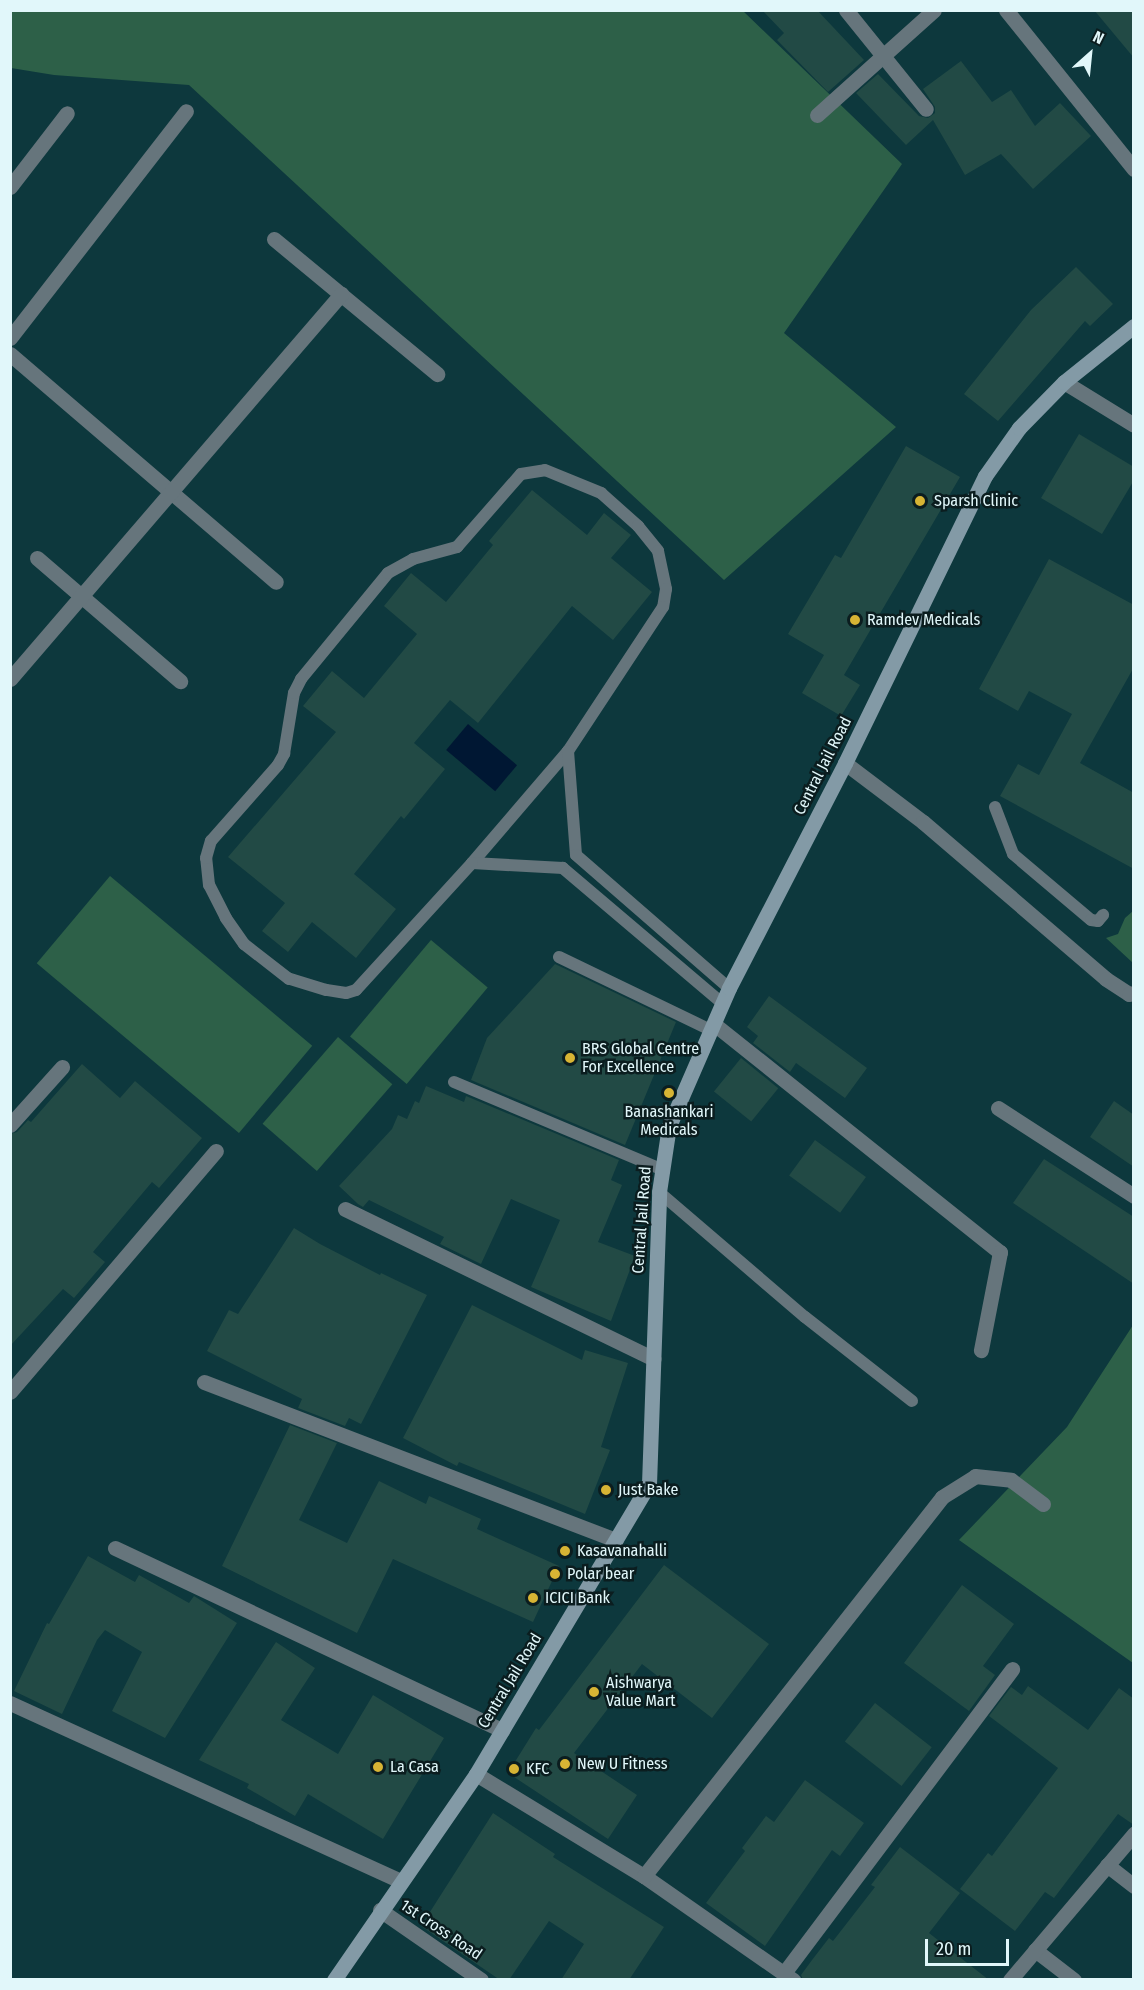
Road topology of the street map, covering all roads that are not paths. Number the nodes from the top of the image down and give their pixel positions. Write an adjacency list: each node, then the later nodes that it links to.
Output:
1 (846, 10): 4 (street)
2 (934, 10): 4 (street)
3 (1006, 10): 9 (street)
4 (884, 54): 5 (street); 8 (street)
5 (926, 109)
6 (186, 111): 14 (street)
7 (67, 113): 10 (street)
8 (818, 115)
9 (1134, 169)
10 (10, 187)
11 (274, 239): 12 (street)
12 (341, 294): 16 (street); 19 (street)
13 (1134, 326): 17 (main road, Central Jail Road)
14 (10, 338)
15 (10, 354): 19 (street)
16 (437, 374)
17 (1064, 382): 18 (street); 26 (main road, Central Jail Road)
18 (1134, 425)
19 (170, 493): 21 (street); 22 (street)
20 (37, 558): 22 (street)
21 (276, 582)
22 (81, 597): 23 (street); 24 (street)
23 (10, 679)
24 (180, 681)
25 (568, 751): 28 (lane); 29 (lane); 29 (lane)
26 (845, 763): 33 (main road, Central Jail Road); 34 (street)
27 (995, 807): 31 (lane)
28 (576, 855): 30 (lane); 33 (lane)
29 (472, 863): 30 (lane)
30 (563, 868): 35 (lane)
31 (1103, 915)
32 (559, 957): 36 (lane)
33 (729, 988): 35 (main road, Central Jail Road)
34 (1134, 993)
35 (722, 1003): 36 (main road, Central Jail Road)
36 (712, 1027): 42 (main road, Central Jail Road); 46 (street)
37 (62, 1067): 40 (street)
38 (454, 1082): 42 (lane)
39 (998, 1108): 44 (street)
40 (10, 1125)
41 (216, 1151): 49 (street)
42 (663, 1170): 43 (main road, Central Jail Road)
43 (660, 1192): 47 (main road, Central Jail Road); 50 (lane)
44 (1134, 1196)
45 (345, 1209): 47 (street)
46 (981, 1350)
47 (654, 1359): 52 (main road, Central Jail Road)
48 (204, 1382): 52 (street)
49 (10, 1392)
50 (912, 1401)
51 (1043, 1504): 60 (street)
52 (616, 1540): 56 (main road, Central Jail Road)
53 (115, 1548): 56 (street)
54 (1012, 1669): 65 (street)
55 (10, 1703): 61 (street)
56 (502, 1730): 57 (main road, Central Jail Road)
57 (476, 1774): 60 (street); 61 (main road, Central Jail Road)
58 (1134, 1834): 59 (street)
59 (1107, 1865): 62 (street); 64 (street)
60 (644, 1876): 65 (street)
61 (400, 1881): 63 (main road, Central Jail Road)
62 (1134, 1886)
63 (380, 1910): 66 (main road, Central Jail Road); 67 (street, 1st Cross Road)
64 (1035, 1950): 68 (street); 69 (street)
65 (789, 1976)
66 (334, 1980)
67 (481, 1980)
68 (1010, 1980)
69 (1074, 1980)

